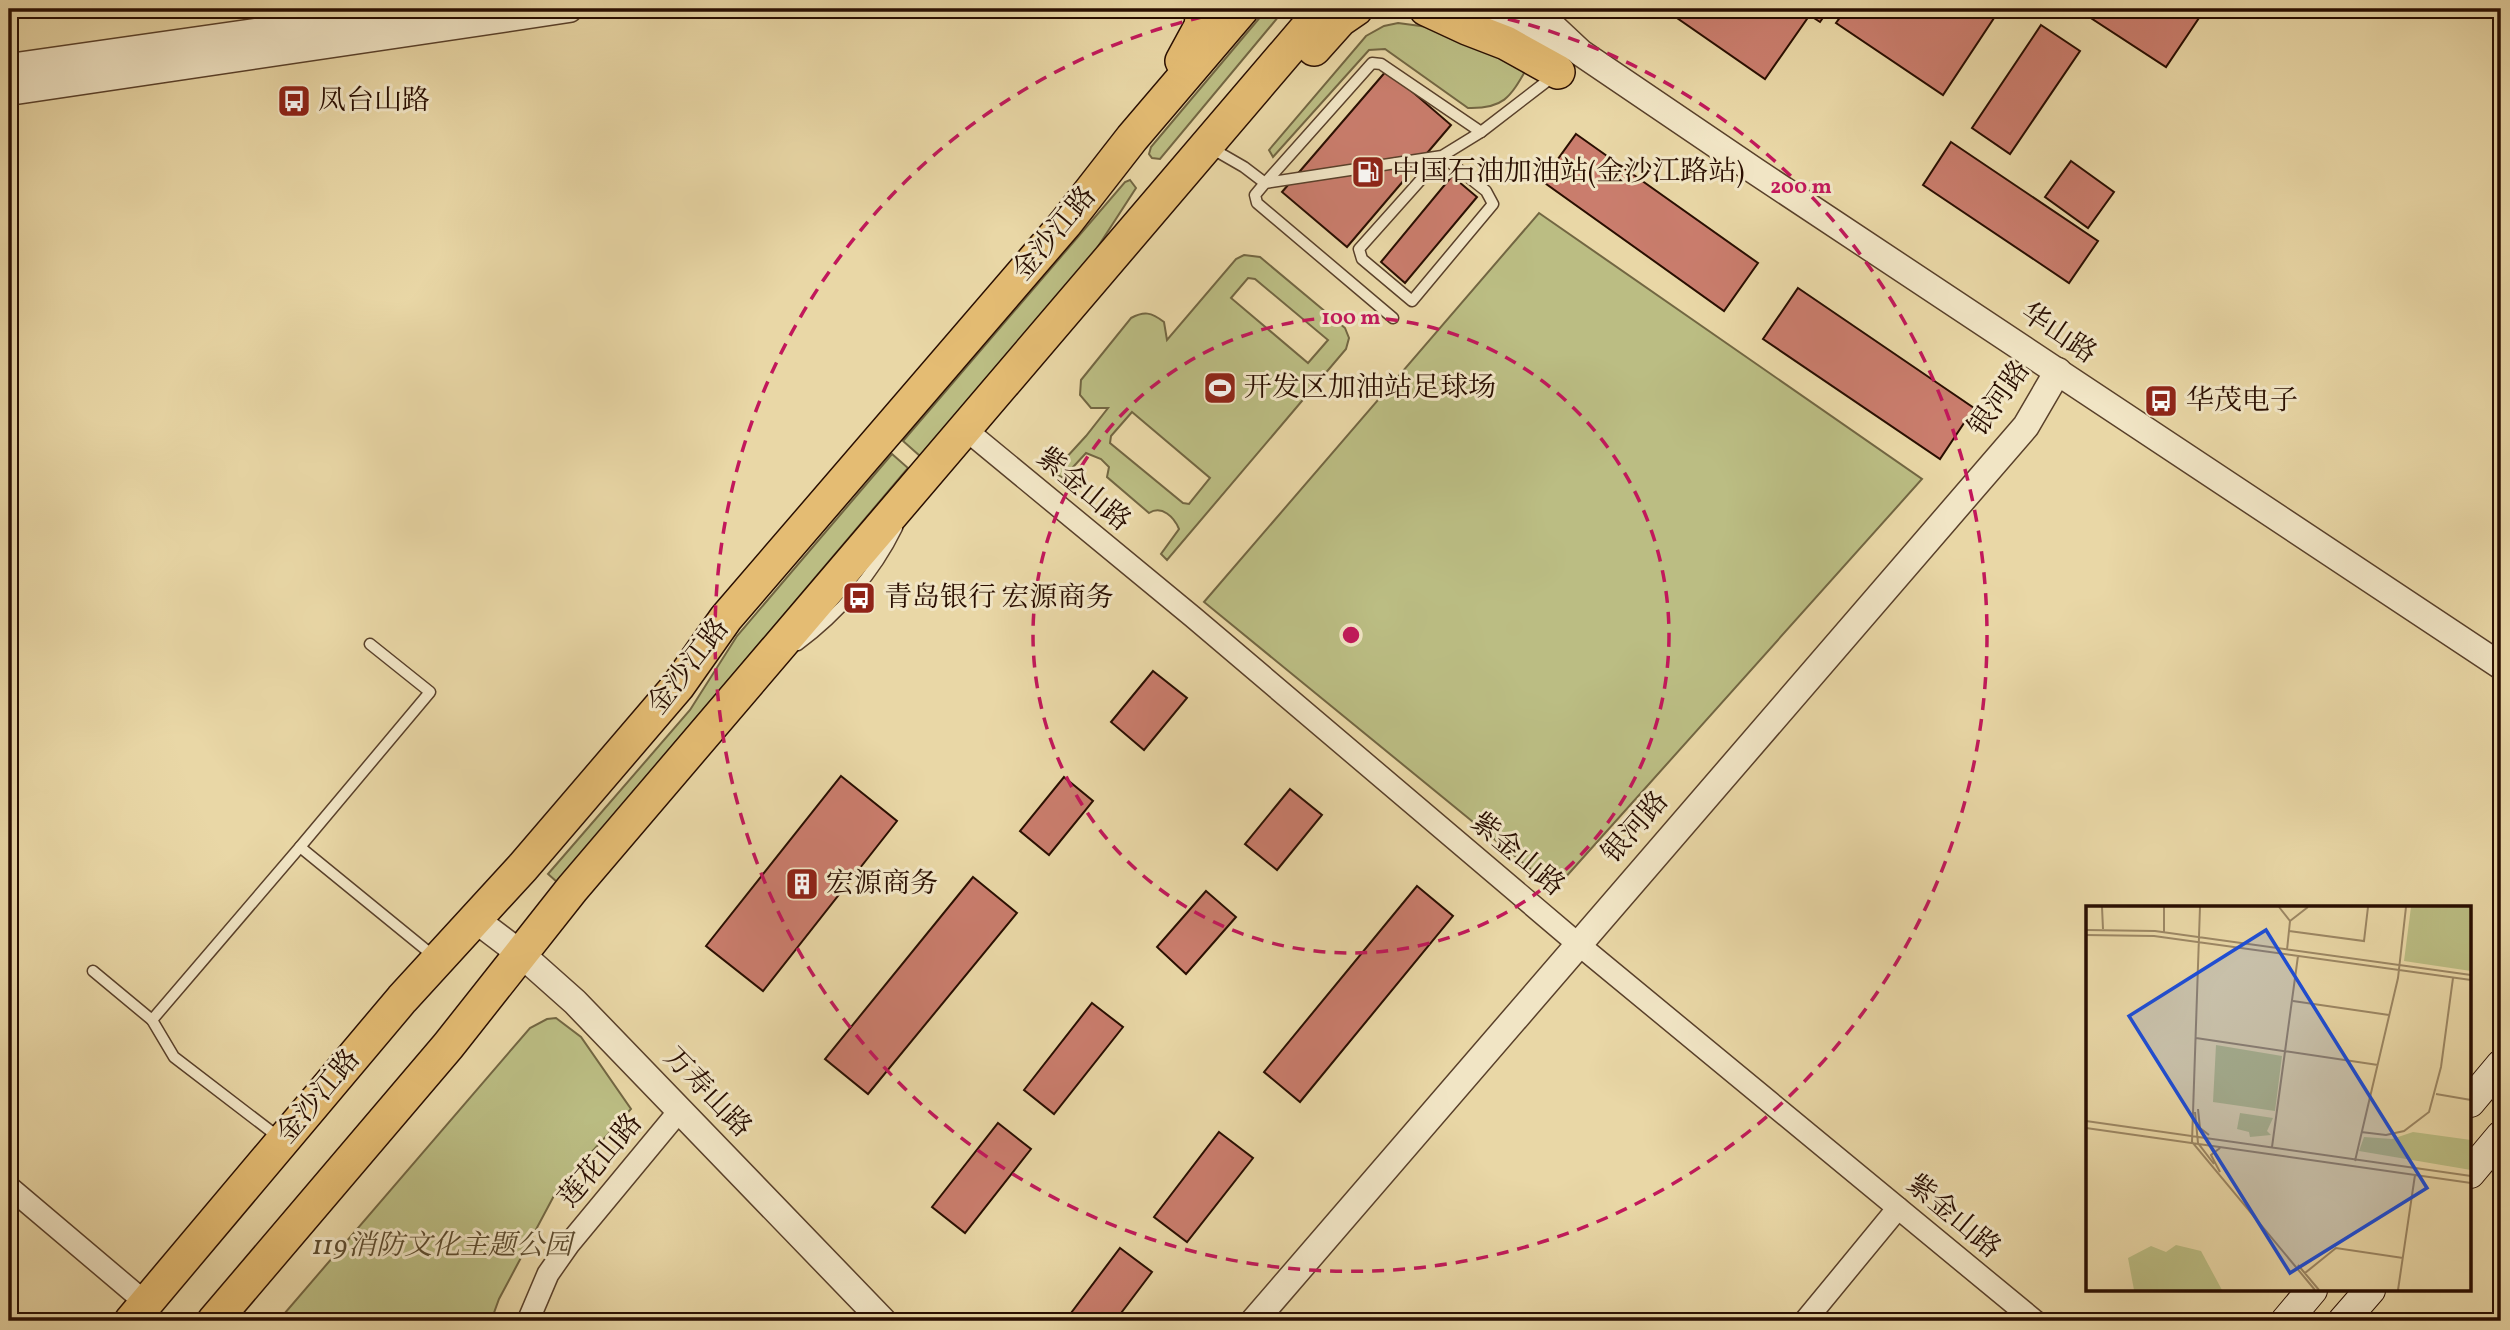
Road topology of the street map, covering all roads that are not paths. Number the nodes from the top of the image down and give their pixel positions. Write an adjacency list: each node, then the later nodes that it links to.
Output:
1 (416, 9): 11 (street)
2 (569, 9): 12 (street)
3 (1203, 9): 14 (main road)
4 (1242, 9): 14 (main road, 金沙江路)
5 (1323, 9): 15 (main road, 金沙江路)
6 (1356, 9): 15 (main road)
7 (1426, 9): 10 (main road)
8 (1487, 9): 10 (street)
9 (1534, 9): 10 (street)
10 (1569, 62): 13 (lane); 19 (street, 华山路)
11 (9, 67)
12 (9, 92)
13 (1482, 132): 16 (lane); 17 (lane)
14 (1132, 138): 24 (main road, 金沙江路)
15 (1206, 145): 17 (lane); 20 (main road, 金沙江路)
16 (1442, 156): 16 (lane); 17 (lane)
17 (1265, 183): 18 (lane)
18 (1393, 318)
19 (2058, 371): 22 (street, 华山路); 25 (street, 银河路)
20 (965, 429): 25 (street, 紫金山路); 26 (main road, 金沙江路)
21 (370, 644): 23 (lane)
22 (2501, 666)
23 (300, 847): 27 (lane); 29 (lane)
24 (476, 919): 26 (street, 万寿山路); 27 (main road, 金沙江路)
25 (1578, 944): 37 (street, 紫金山路); 44 (street, 银河路)
26 (521, 954): 32 (street, 万寿山路); 41 (main road, 金沙江路)
27 (438, 960): 34 (main road, 金沙江路)
28 (93, 971): 29 (lane)
29 (152, 1020): 34 (lane)
30 (2501, 1065): 31 (main road)
31 (2472, 1100)
32 (680, 1110): 42 (street, 莲花山路); 43 (street, 万寿山路)
33 (2501, 1136): 35 (main road)
34 (283, 1140): 40 (main road, 金沙江路)
35 (2472, 1171)
36 (9, 1187): 40 (street)
37 (1898, 1208): 45 (street); 46 (street, 紫金山路)
38 (2310, 1292): 47 (main road)
39 (2368, 1292): 48 (main road)
40 (138, 1312)
41 (214, 1321)
42 (528, 1321)
43 (883, 1321)
44 (1254, 1321)
45 (1805, 1321)
46 (2035, 1321)
47 (2286, 1321)
48 (2343, 1321)

